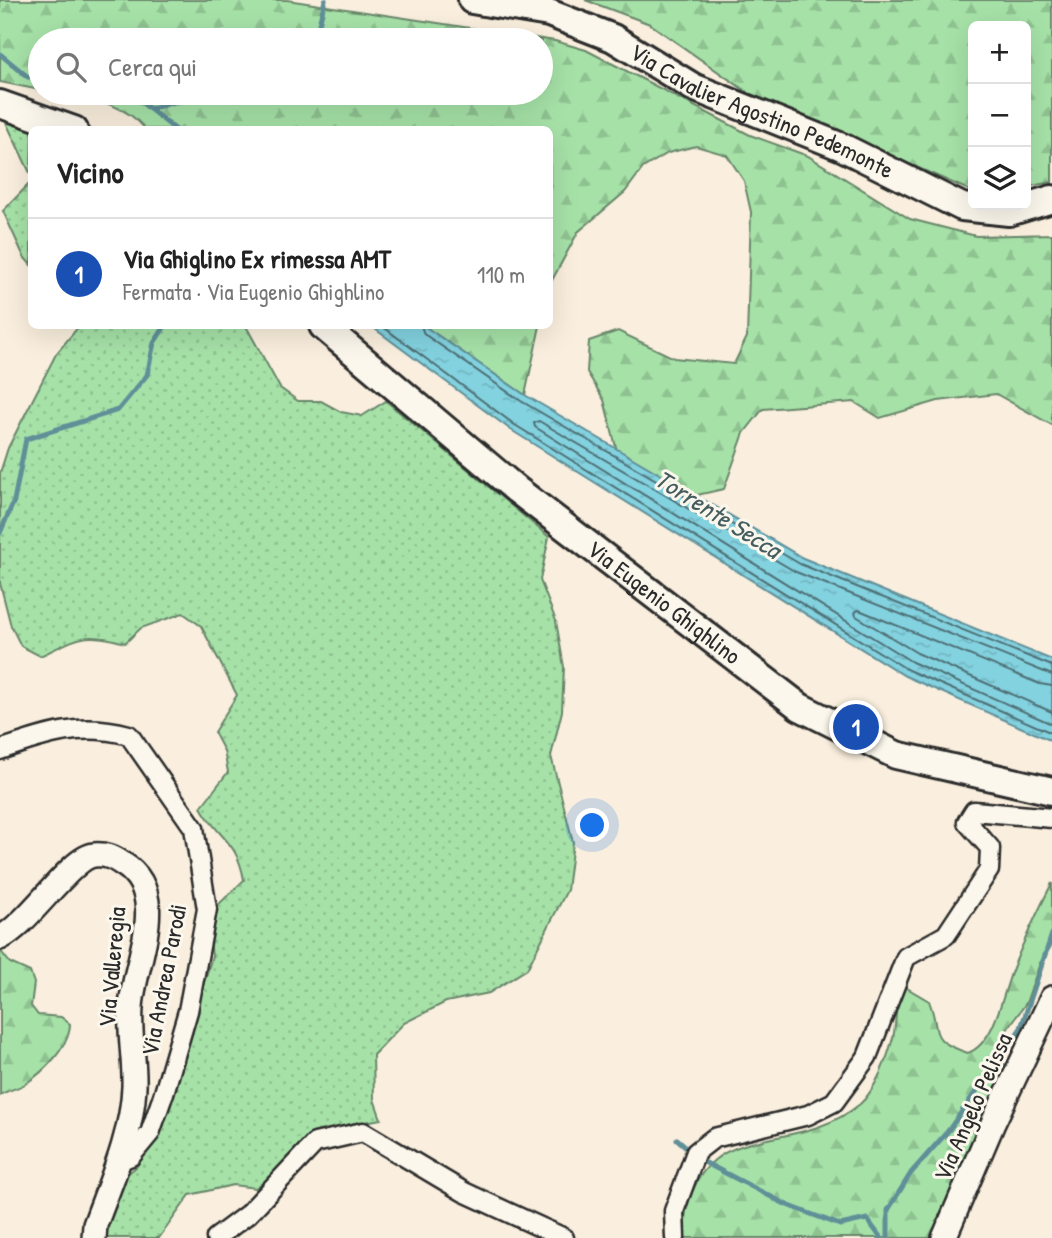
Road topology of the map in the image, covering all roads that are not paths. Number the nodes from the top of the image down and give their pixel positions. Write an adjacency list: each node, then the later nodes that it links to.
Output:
1 (472, 0): 4 (main road, Via Cavalier Agostino Pedemonte)
2 (0, 104): 3 (main road)
3 (63, 126)
4 (1052, 199)
5 (327, 329): 7 (main road, Via Eugenio Ghighlino)
6 (0, 750): 11 (street, Via Andrea Parodi)
7 (1052, 791)
8 (1052, 818): 15 (street)
9 (0, 938): 11 (street, Via Valleregia)
10 (1052, 998): 16 (street, Via Angelo Pelissa)
11 (118, 1161): 12 (street, Via Valleregia)
12 (93, 1238)
13 (216, 1238): 14 (street)
14 (564, 1238)
15 (675, 1238)
16 (944, 1238)

